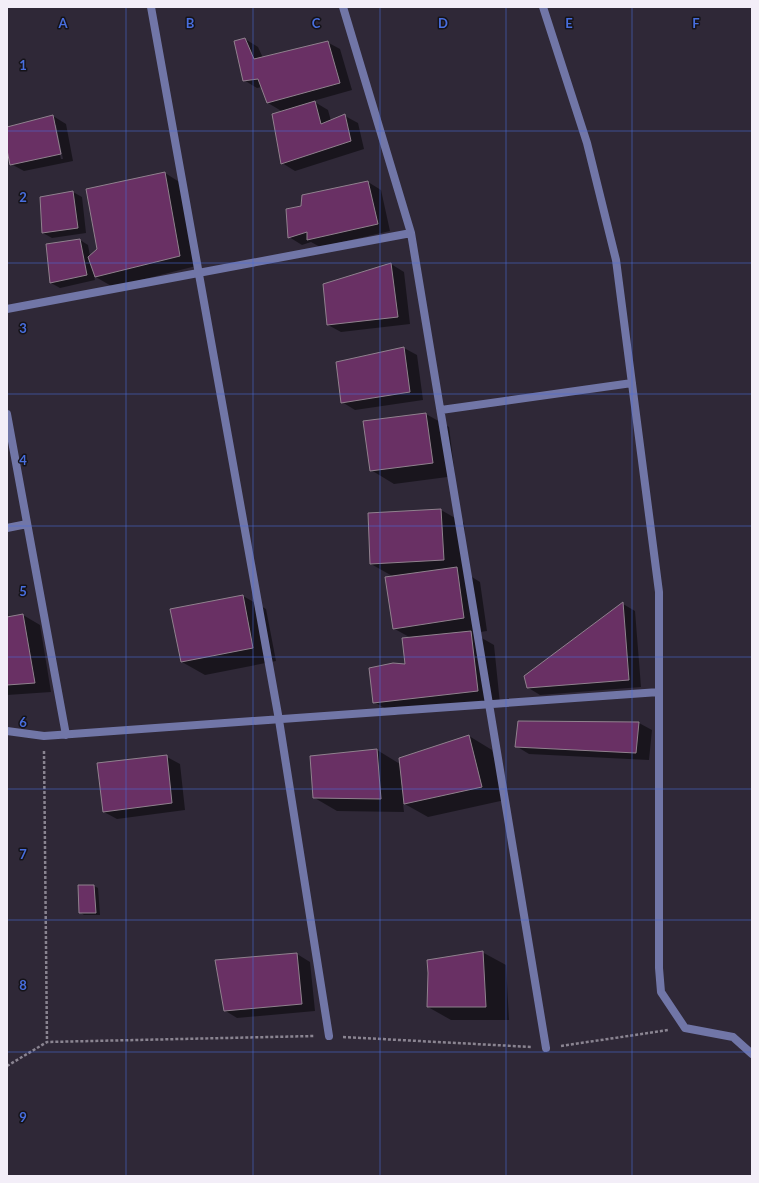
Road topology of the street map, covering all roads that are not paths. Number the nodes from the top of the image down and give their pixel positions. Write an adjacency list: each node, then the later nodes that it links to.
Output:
1 (151, 7): 5 (street)
2 (344, 7): 4 (street)
3 (543, 7): 7 (street)
4 (411, 233): 5 (street); 8 (street)
5 (199, 273): 6 (street); 14 (street)
6 (7, 309)
7 (632, 384): 8 (street); 12 (street)
8 (441, 410): 13 (street)
9 (7, 414): 10 (street)
10 (27, 524): 11 (street); 16 (street)
11 (7, 528)
12 (659, 692): 13 (street); 19 (street)
13 (489, 704): 14 (street); 18 (street)
14 (279, 720): 16 (street); 17 (street)
15 (7, 731): 16 (street)
16 (66, 735)
17 (329, 1036)
18 (546, 1048)
19 (752, 1054)

